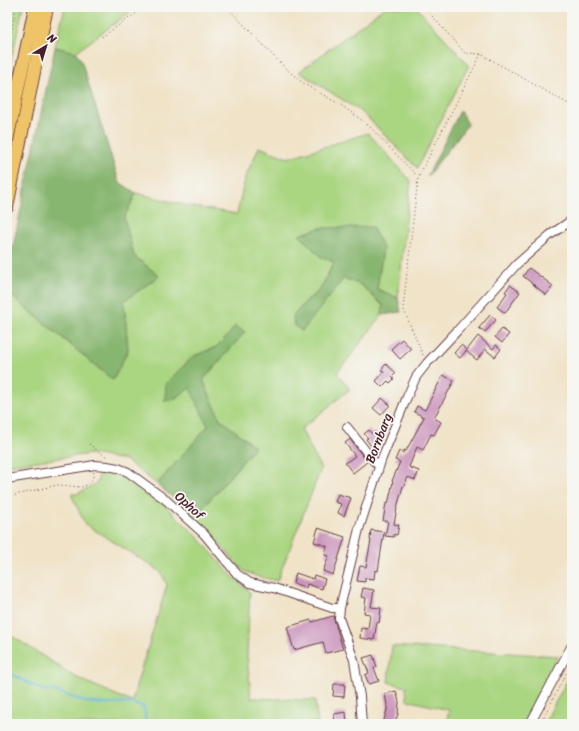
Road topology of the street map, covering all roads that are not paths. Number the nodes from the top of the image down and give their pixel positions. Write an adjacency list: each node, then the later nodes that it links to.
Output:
1 (35, 7): 3 (highway)
2 (48, 7): 4 (highway)
3 (7, 141)
4 (7, 207)
5 (572, 220): 7 (street, Bornbarg)
6 (348, 427): 7 (street)
7 (379, 466): 9 (street, Bornbarg)
8 (7, 479): 9 (street, Ophof)
9 (340, 608): 11 (street, Bornbarg)
10 (572, 645): 12 (street)
11 (362, 724)
12 (530, 724)

